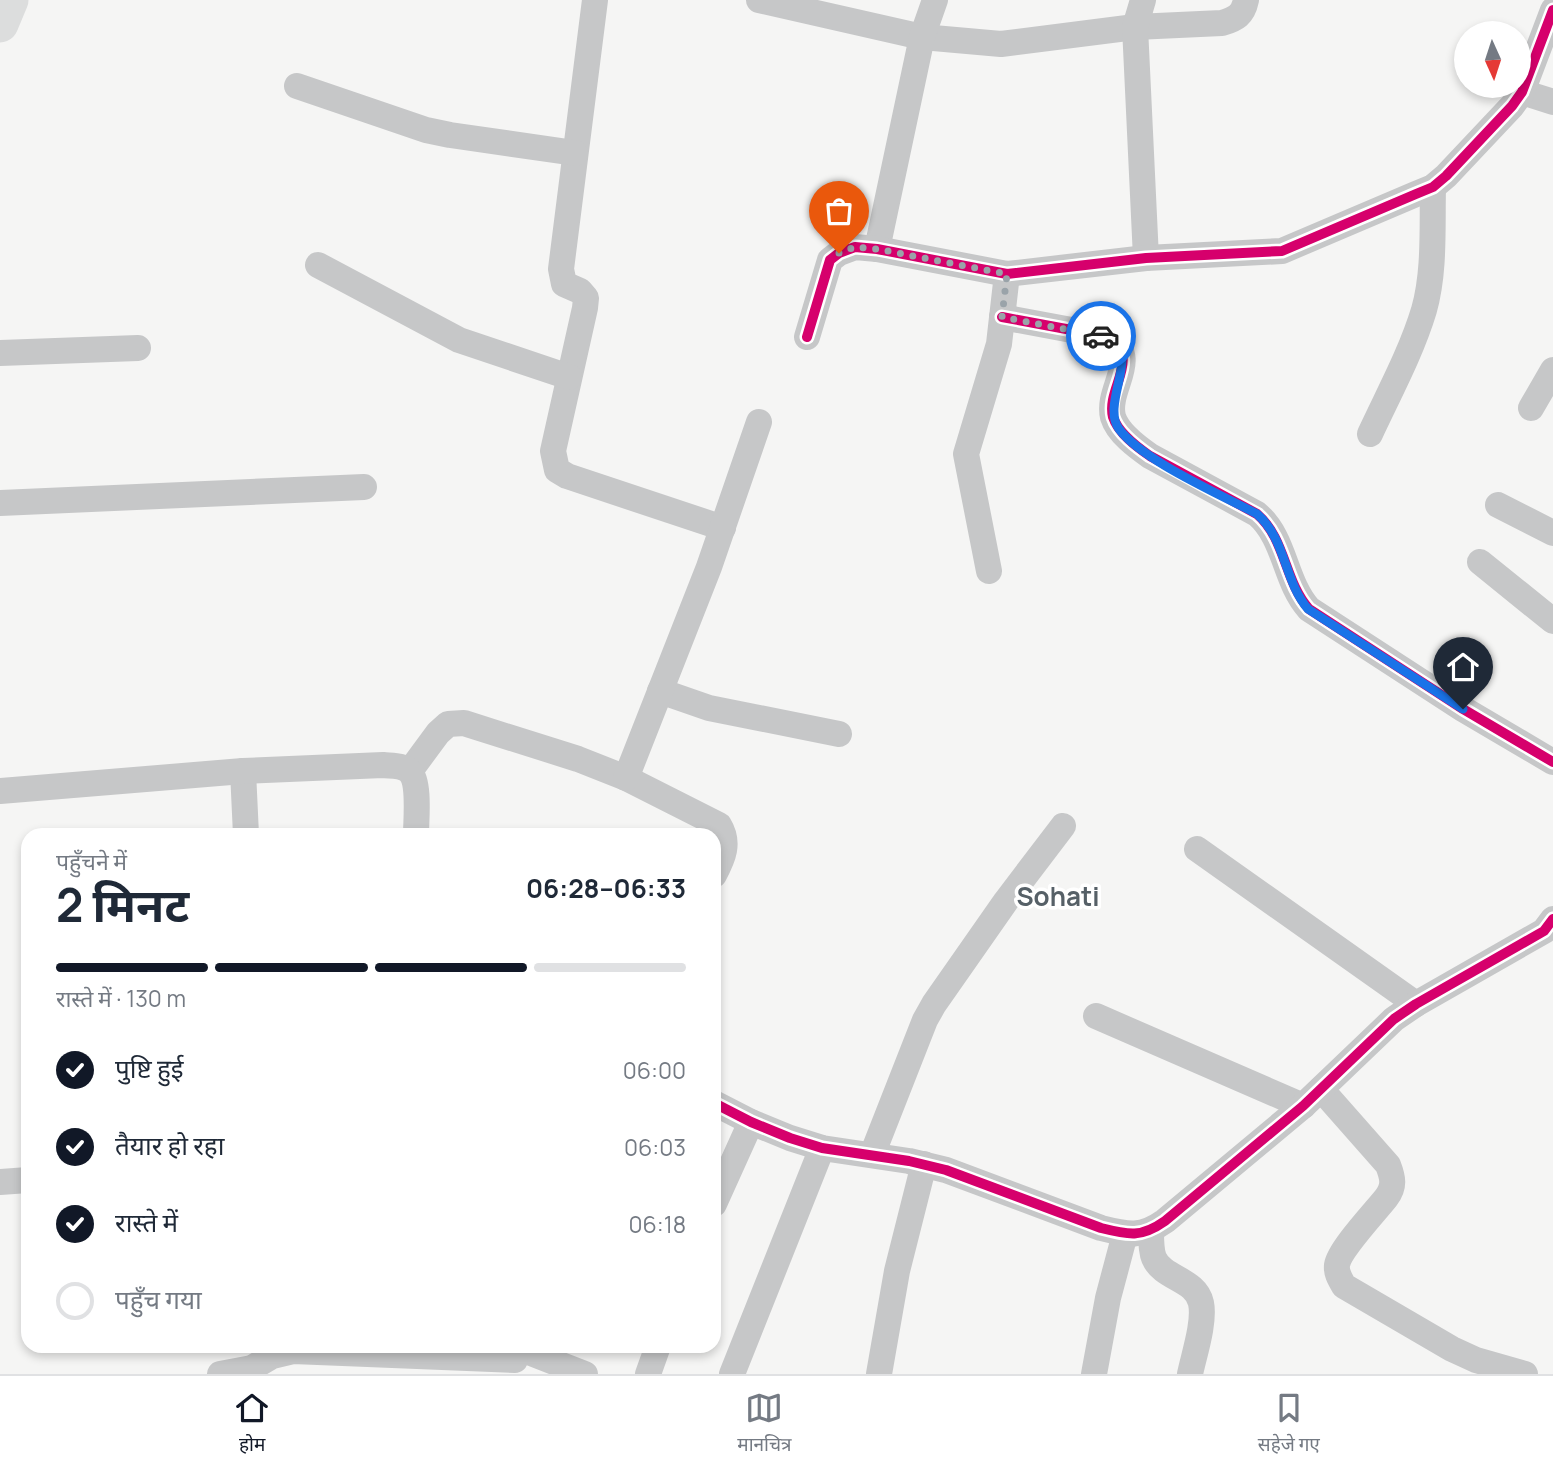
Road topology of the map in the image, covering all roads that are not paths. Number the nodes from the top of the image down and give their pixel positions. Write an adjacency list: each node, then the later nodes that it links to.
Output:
1 (10, 0): 8 (main road)
2 (595, 0): 16 (street)
3 (759, 0): 10 (street)
4 (935, 0): 10 (street)
5 (1143, 0): 9 (street)
6 (1246, 0): 9 (street)
7 (1553, 10): 11 (street)
8 (0, 24)
9 (1135, 27): 10 (street); 19 (street)
10 (922, 37): 18 (street)
11 (1531, 68)
12 (297, 86): 16 (street)
13 (1531, 95): 15 (street)
14 (1518, 98): 17 (street)
15 (1553, 102)
16 (575, 153): 27 (street)
17 (1433, 187): 19 (street); 30 (street)
18 (877, 249): 21 (street); 23 (street)
19 (1146, 258): 21 (street)
20 (318, 265): 27 (street)
21 (1007, 274): 22 (street)
22 (1002, 317): 37 (street); 41 (street)
23 (807, 337)
24 (138, 348): 25 (street)
25 (0, 353)
26 (1553, 370): 28 (street)
27 (569, 377): 34 (street)
28 (1531, 408)
29 (759, 422): 34 (street)
30 (1370, 433)
31 (363, 487): 32 (street)
32 (0, 503)
33 (1498, 505): 35 (street)
34 (723, 528): 39 (street)
35 (1553, 533)
36 (1480, 562): 38 (street)
37 (989, 571)
38 (1553, 621)
39 (660, 691): 40 (street); 44 (street)
40 (839, 734)
41 (1553, 762)
42 (243, 771): 43 (street); 45 (street); 47 (street)
43 (410, 771): 44 (street); 48 (street)
44 (626, 778): 49 (street)
45 (0, 791)
46 (1063, 826): 60 (street)
47 (246, 828)
48 (416, 828)
49 (721, 828)
50 (721, 829): 52 (street)
51 (1197, 849): 54 (street)
52 (721, 857)
53 (1550, 929): 54 (street)
54 (1416, 1004): 56 (street)
55 (1097, 1016): 56 (street)
56 (1312, 1097): 65 (street); 77 (street)
57 (721, 1107): 58 (street)
58 (751, 1122): 59 (street); 64 (street)
59 (822, 1148): 60 (street); 73 (street)
60 (872, 1155): 61 (street)
61 (924, 1164): 65 (street); 74 (street)
62 (21, 1180): 63 (street)
63 (0, 1182)
64 (721, 1188)
65 (1138, 1232): 75 (street); 76 (street)
66 (281, 1353): 70 (street)
67 (367, 1353): 69 (street)
68 (656, 1353): 72 (street)
69 (515, 1357): 71 (street)
70 (220, 1374)
71 (585, 1374)
72 (648, 1374)
73 (732, 1374)
74 (879, 1374)
75 (1094, 1374)
76 (1190, 1374)
77 (1525, 1374)

